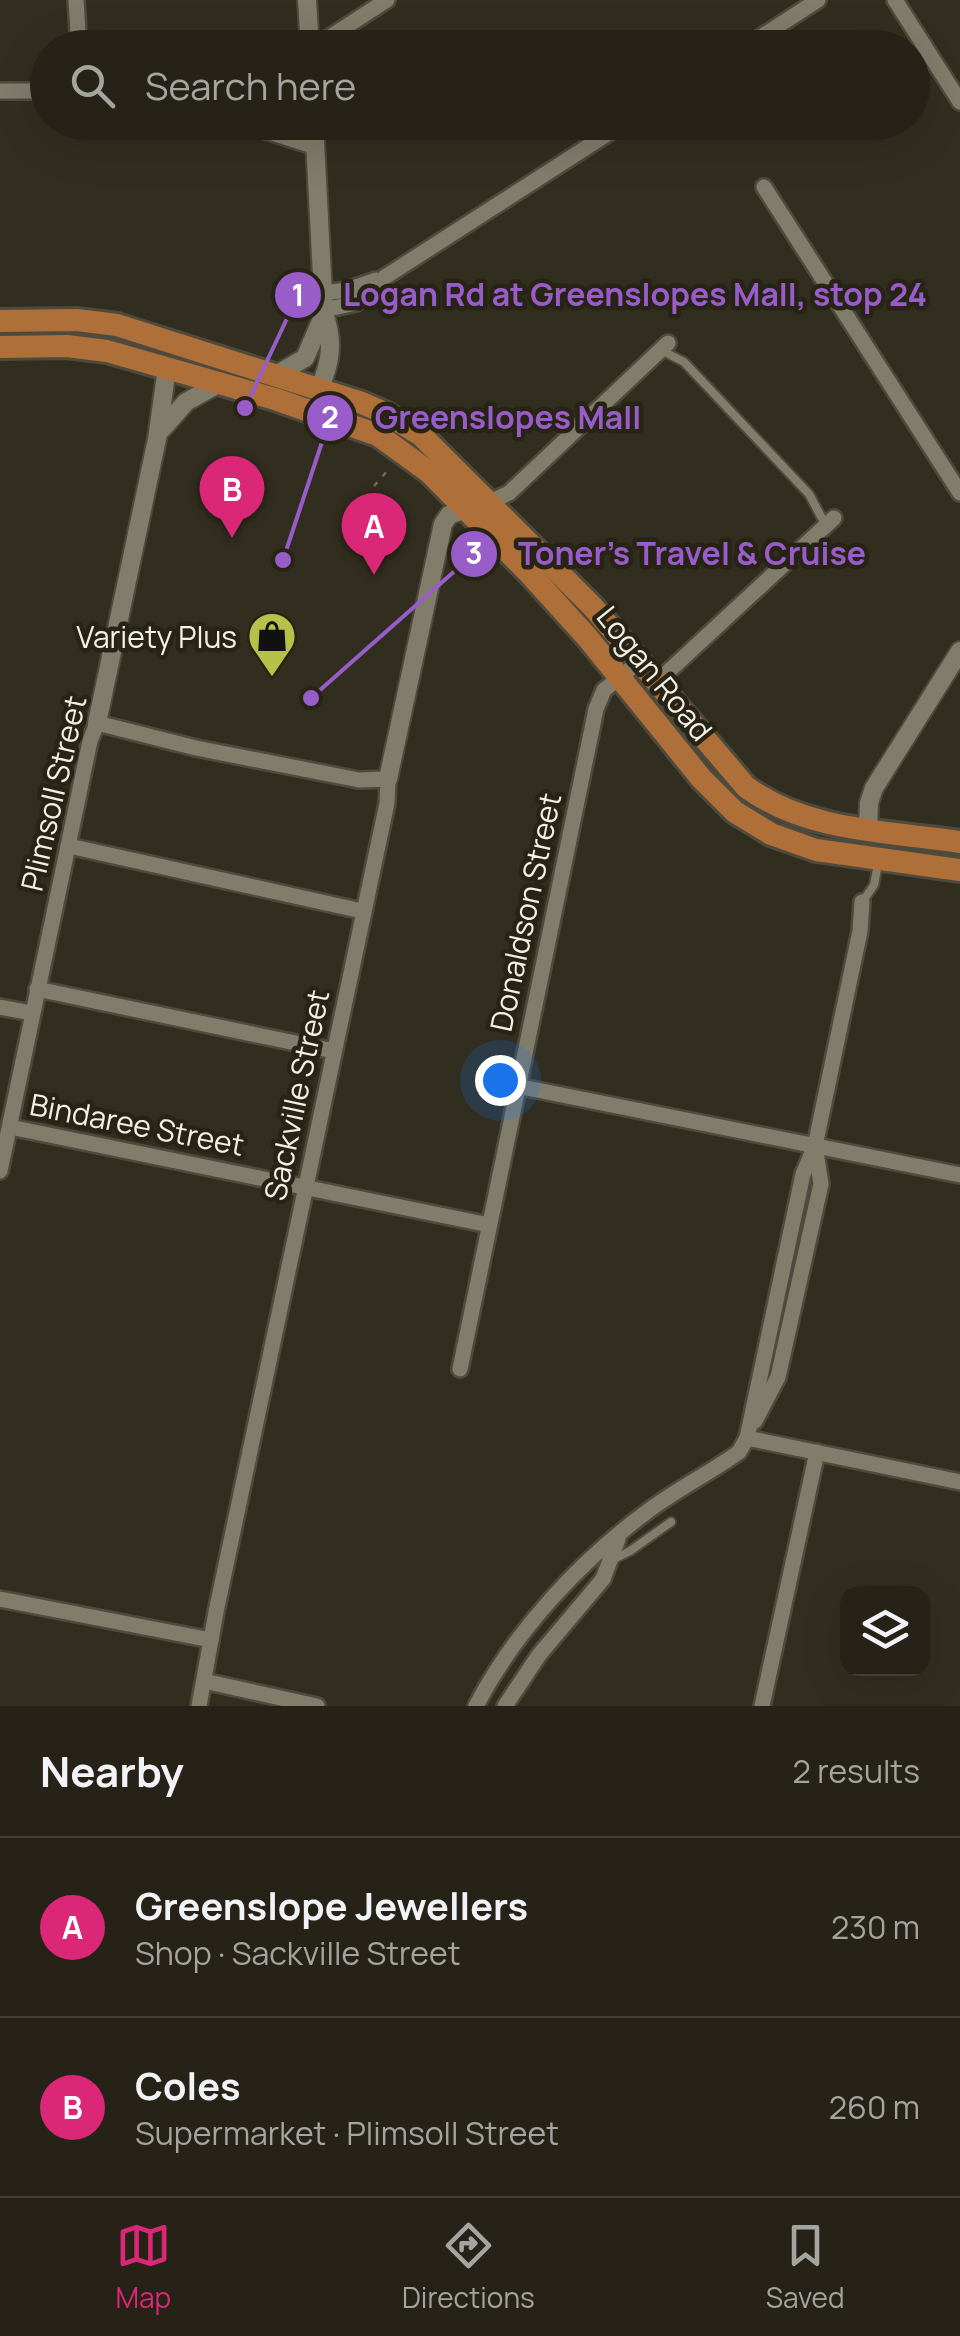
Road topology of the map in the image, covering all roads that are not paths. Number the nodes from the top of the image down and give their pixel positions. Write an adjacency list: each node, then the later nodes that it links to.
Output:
1 (76, 0): 6 (street)
2 (307, 0): 7 (street)
3 (387, 0): 8 (street)
4 (818, 0): 9 (street)
5 (895, 0): 10 (street)
6 (77, 30)
7 (310, 30)
8 (340, 30)
9 (772, 30)
10 (914, 30)
11 (930, 55): 14 (street)
12 (30, 91): 13 (street)
13 (0, 92)
14 (960, 102)
15 (294, 140): 18 (street)
16 (315, 140): 18 (street)
17 (598, 140): 20 (street)
18 (316, 147): 20 (street)
19 (764, 187): 30 (street)
20 (324, 306): 26 (street); 28 (street)
21 (0, 321): 22 (main road, Logan Road)
22 (102, 322): 25 (main road); 26 (main road, Logan Road)
23 (665, 346): 31 (street); 33 (lane)
24 (0, 347): 25 (main road, Logan Road)
25 (167, 368): 27 (main road, Logan Road); 29 (street, Plimsoll Street)
26 (276, 375): 28 (main road, Logan Road)
27 (220, 383): 28 (main road, Logan Road); 29 (street)
28 (314, 400): 31 (main road, Logan Road); 32 (main road, Logan Road)
29 (156, 438): 39 (street, Plimsoll Street)
30 (960, 493)
31 (490, 502): 32 (main road); 35 (main road, Logan Road)
32 (466, 509): 36 (main road, Logan Road); 40 (street, Sackville Street)
33 (830, 521): 37 (street)
34 (960, 650): 41 (street)
35 (640, 661): 36 (street, Donaldson Street); 37 (main road, Logan Road)
36 (620, 677): 38 (main road, Logan Road); 52 (street, Donaldson Street)
37 (657, 682): 38 (main road); 41 (main road, Logan Road)
38 (638, 698): 44 (main road, Logan Road)
39 (97, 723): 40 (street); 43 (street, Plimsoll Street)
40 (388, 779): 47 (street, Sackville Street)
41 (868, 829): 42 (main road, Logan Road); 44 (main road)
42 (960, 842)
43 (69, 846): 47 (street); 48 (street, Plimsoll Street)
44 (879, 860): 45 (main road, Logan Road); 46 (lane)
45 (960, 870)
46 (862, 902): 54 (street)
47 (362, 911): 51 (street, Sackville Street)
48 (38, 989): 50 (street, Plimsoll Street); 51 (street)
49 (0, 1007): 50 (street)
50 (31, 1013): 53 (street, Plimsoll Street)
51 (334, 1051): 57 (street, Sackville Street)
52 (517, 1086): 54 (street); 58 (street, Donaldson Street)
53 (10, 1126): 55 (street, Plimsoll Street); 57 (street, Bindaree Street)
54 (815, 1146): 56 (street); 60 (street)
55 (0, 1171)
56 (960, 1174)
57 (306, 1186): 58 (street, Bindaree Street); 66 (street, Sackville Street)
58 (489, 1225): 59 (street, Donaldson Street)
59 (460, 1369)
60 (748, 1435): 61 (street); 64 (street)
61 (818, 1452): 62 (street); 72 (street)
62 (960, 1482)
63 (671, 1522): 64 (lane)
64 (602, 1559): 70 (street); 71 (street)
65 (0, 1599): 66 (street)
66 (211, 1640): 67 (street, Sackville Street)
67 (204, 1681): 68 (street, Sackville Street); 69 (street)
68 (199, 1706)
69 (316, 1706)
70 (476, 1706)
71 (505, 1706)
72 (762, 1706)

